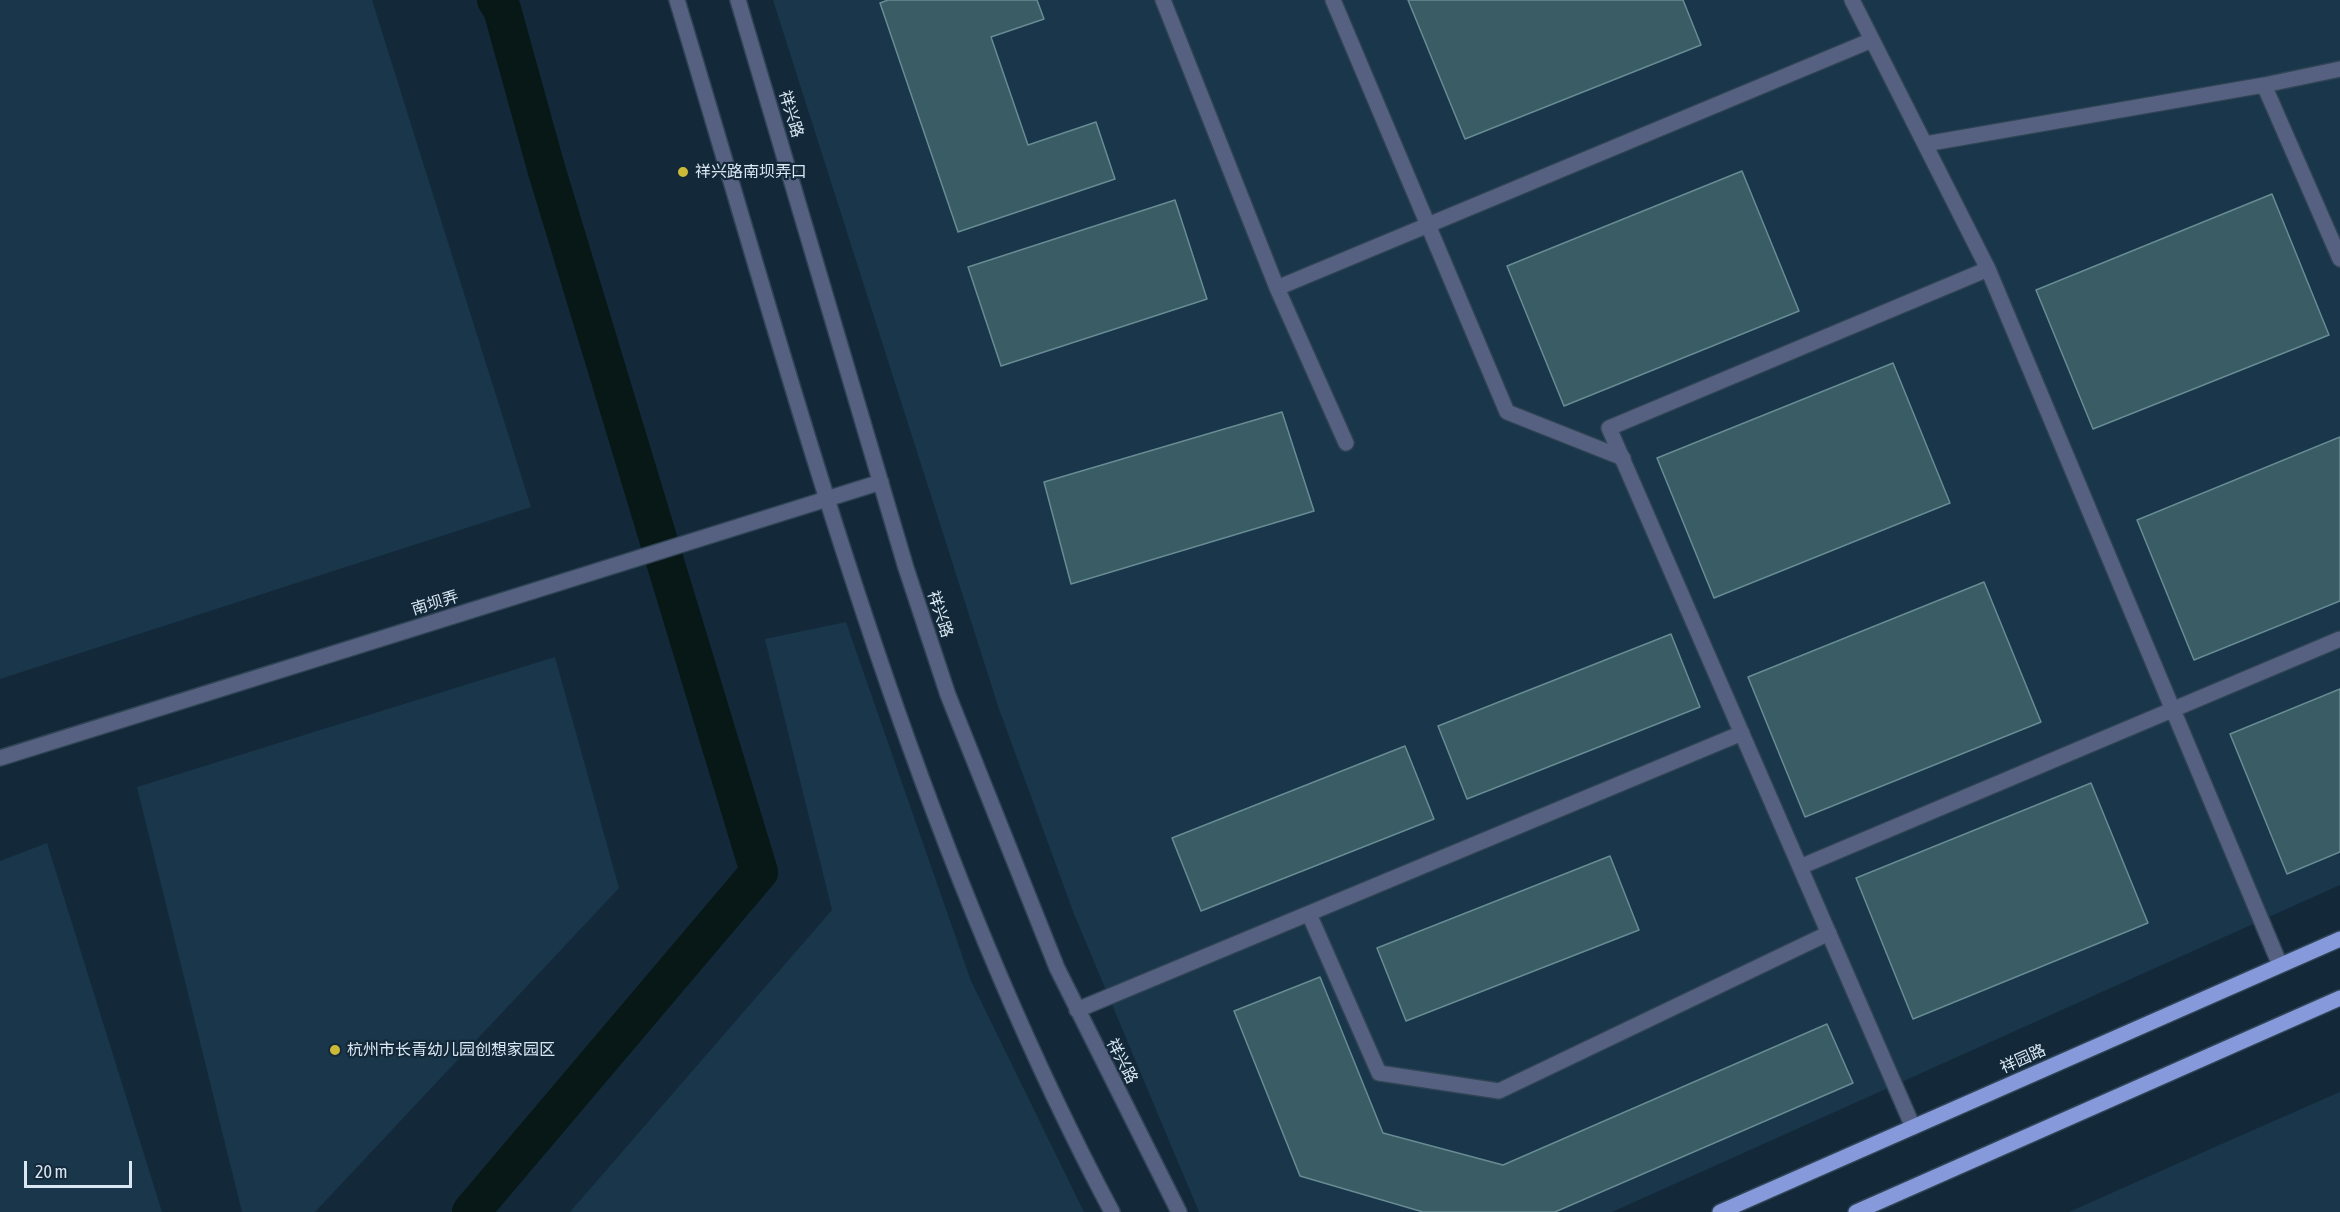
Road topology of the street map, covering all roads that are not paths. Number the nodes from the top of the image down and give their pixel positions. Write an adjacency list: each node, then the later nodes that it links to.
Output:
1 (677, 0): 16 (street)
2 (738, 0): 15 (street, 祥兴路)
3 (1163, 0): 12 (street)
4 (1333, 0): 14 (street)
5 (1852, 0): 6 (street)
6 (1872, 40): 9 (street); 12 (street)
7 (2340, 69): 8 (street)
8 (2264, 86): 9 (street); 10 (street)
9 (1925, 144): 11 (street)
10 (2340, 259)
11 (1988, 269): 14 (street); 24 (street)
12 (1277, 288): 13 (street)
13 (1346, 443)
14 (1623, 458): 18 (street)
15 (881, 482): 16 (street, 南坝弄); 26 (street, 祥兴路)
16 (828, 499): 19 (street, 南坝弄); 28 (street)
17 (2340, 639): 20 (street)
18 (1742, 733): 20 (street); 21 (street)
19 (0, 758)
20 (1800, 867): 22 (street)
21 (1309, 914): 22 (street); 26 (street)
22 (1829, 933): 27 (street)
23 (2340, 939): 24 (main road, 祥园路)
24 (2280, 965): 27 (main road, 祥园路)
25 (2340, 998): 31 (main road)
26 (1077, 1010): 29 (street, 祥兴路)
27 (1913, 1127): 30 (main road, 祥园路)
28 (1112, 1212)
29 (1179, 1212)
30 (1720, 1212)
31 (1856, 1212)

